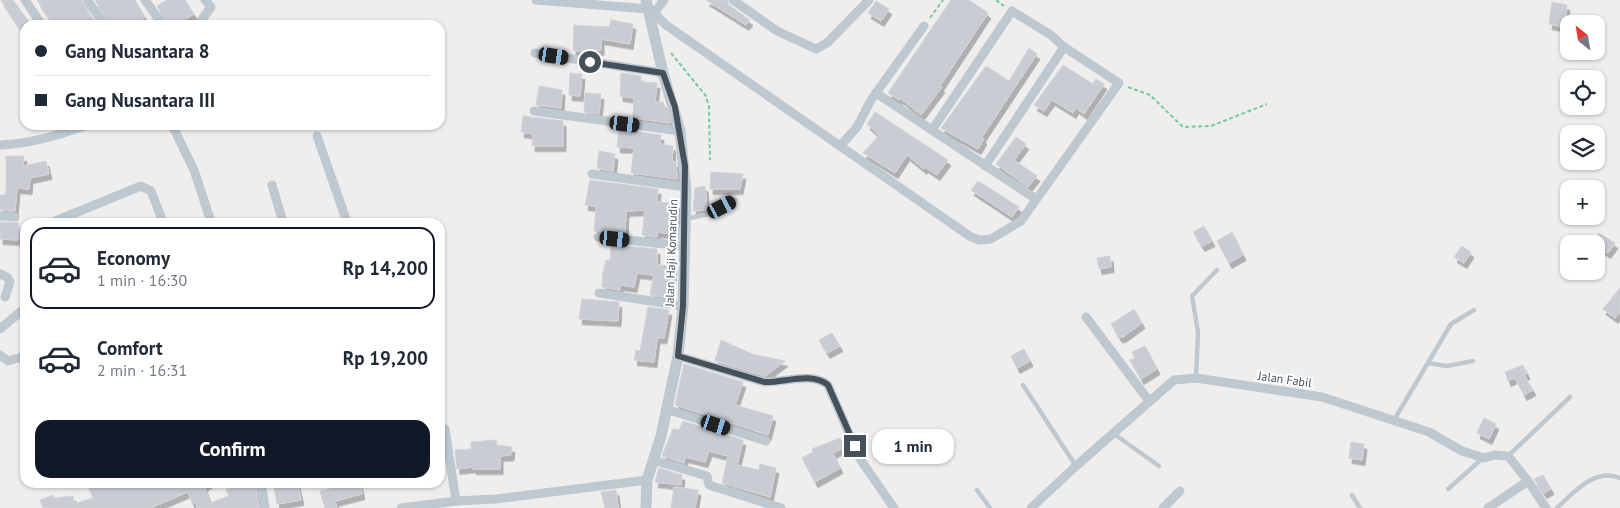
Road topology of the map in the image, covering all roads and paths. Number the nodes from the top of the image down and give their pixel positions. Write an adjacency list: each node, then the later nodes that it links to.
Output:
1 (25, 0): 11 (street)
2 (86, 0): 12 (street)
3 (145, 0): 13 (street)
4 (536, 0): 10 (street)
5 (664, 0): 10 (street)
6 (733, 0): 7 (street)
7 (869, 0)
8 (943, 0): 15 (path)
9 (210, 2): 14 (street)
10 (650, 7): 19 (street, Jalan Haji Komarudin); 30 (street)
11 (39, 20)
12 (101, 20)
13 (159, 20)
14 (201, 20)
15 (924, 26): 21 (street)
16 (1064, 47): 20 (street); 26 (street); 32 (street)
17 (669, 51): 31 (path)
18 (535, 53): 19 (street)
19 (663, 73): 27 (street, Jalan Haji Komarudin)
20 (1119, 83): 22 (path); 36 (street)
21 (876, 93): 26 (street); 30 (street)
22 (1267, 104)
23 (534, 111): 27 (street)
24 (73, 130): 29 (street)
25 (175, 130): 42 (street)
26 (932, 130): 32 (street)
27 (680, 131): 35 (street, Jalan Haji Komarudin)
28 (316, 136): 44 (street)
29 (0, 145)
30 (841, 145): 36 (street)
31 (710, 160)
32 (985, 166): 36 (street)
33 (592, 174): 35 (street)
34 (272, 185): 43 (street)
35 (686, 187): 45 (street, Jalan Haji Komarudin)
36 (1036, 199)
37 (735, 200): 45 (lane)
38 (0, 216): 39 (street)
39 (15, 218)
40 (63, 218): 41 (street)
41 (161, 218)
42 (210, 218)
43 (282, 218)
44 (346, 218)
45 (684, 219): 47 (street, Jalan Haji Komarudin)
46 (598, 237): 47 (street)
47 (684, 246): 52 (street, Jalan Haji Komarudin)
48 (1217, 270): 62 (lane)
49 (0, 274): 51 (street)
50 (599, 293): 52 (street)
51 (5, 297)
52 (683, 306): 58 (street, Jalan Haji Komarudin)
53 (1474, 310): 61 (lane)
54 (20, 312): 56 (street)
55 (1086, 317): 65 (street)
56 (0, 329)
57 (0, 356): 59 (street)
58 (678, 356): 66 (street, Jalan Haji Komarudin); 89 (street)
59 (20, 357)
60 (1474, 361): 61 (lane)
61 (1428, 363): 67 (lane)
62 (1196, 378): 65 (street, Jalan Fabil); 67 (street, Jalan Fabil)
63 (1023, 385): 74 (lane)
64 (1570, 397): 71 (lane)
65 (1149, 401): 69 (street, Jalan Fabil)
66 (666, 409): 70 (street); 73 (street, Jalan Haji Komarudin)
67 (1393, 421): 72 (street, Jalan Fabil)
68 (445, 428): 84 (street)
69 (1112, 433): 74 (street, Jalan Fabil); 75 (lane)
70 (766, 441)
71 (1508, 456): 72 (street, Jalan Fabil); 78 (street)
72 (1484, 458): 80 (lane)
73 (653, 460): 77 (street, Jalan Haji Komarudin); 88 (street)
74 (1076, 466): 91 (street, Jalan Fabil)
75 (1159, 466)
76 (1620, 478): 96 (lane)
77 (647, 480): 84 (street); 87 (street, Jalan Haji Komarudin)
78 (1528, 481): 94 (street); 95 (street)
79 (262, 488): 85 (street)
80 (1448, 489)
81 (977, 490): 90 (lane)
82 (1180, 491): 92 (street)
83 (1352, 495): 93 (lane)
84 (456, 501): 86 (street)
85 (265, 508)
86 (400, 508)
87 (646, 508)
88 (781, 508)
89 (894, 508)
90 (990, 508)
91 (1031, 508)
92 (1163, 508)
93 (1360, 508)
94 (1488, 508)
95 (1546, 508)
96 (1557, 508)

